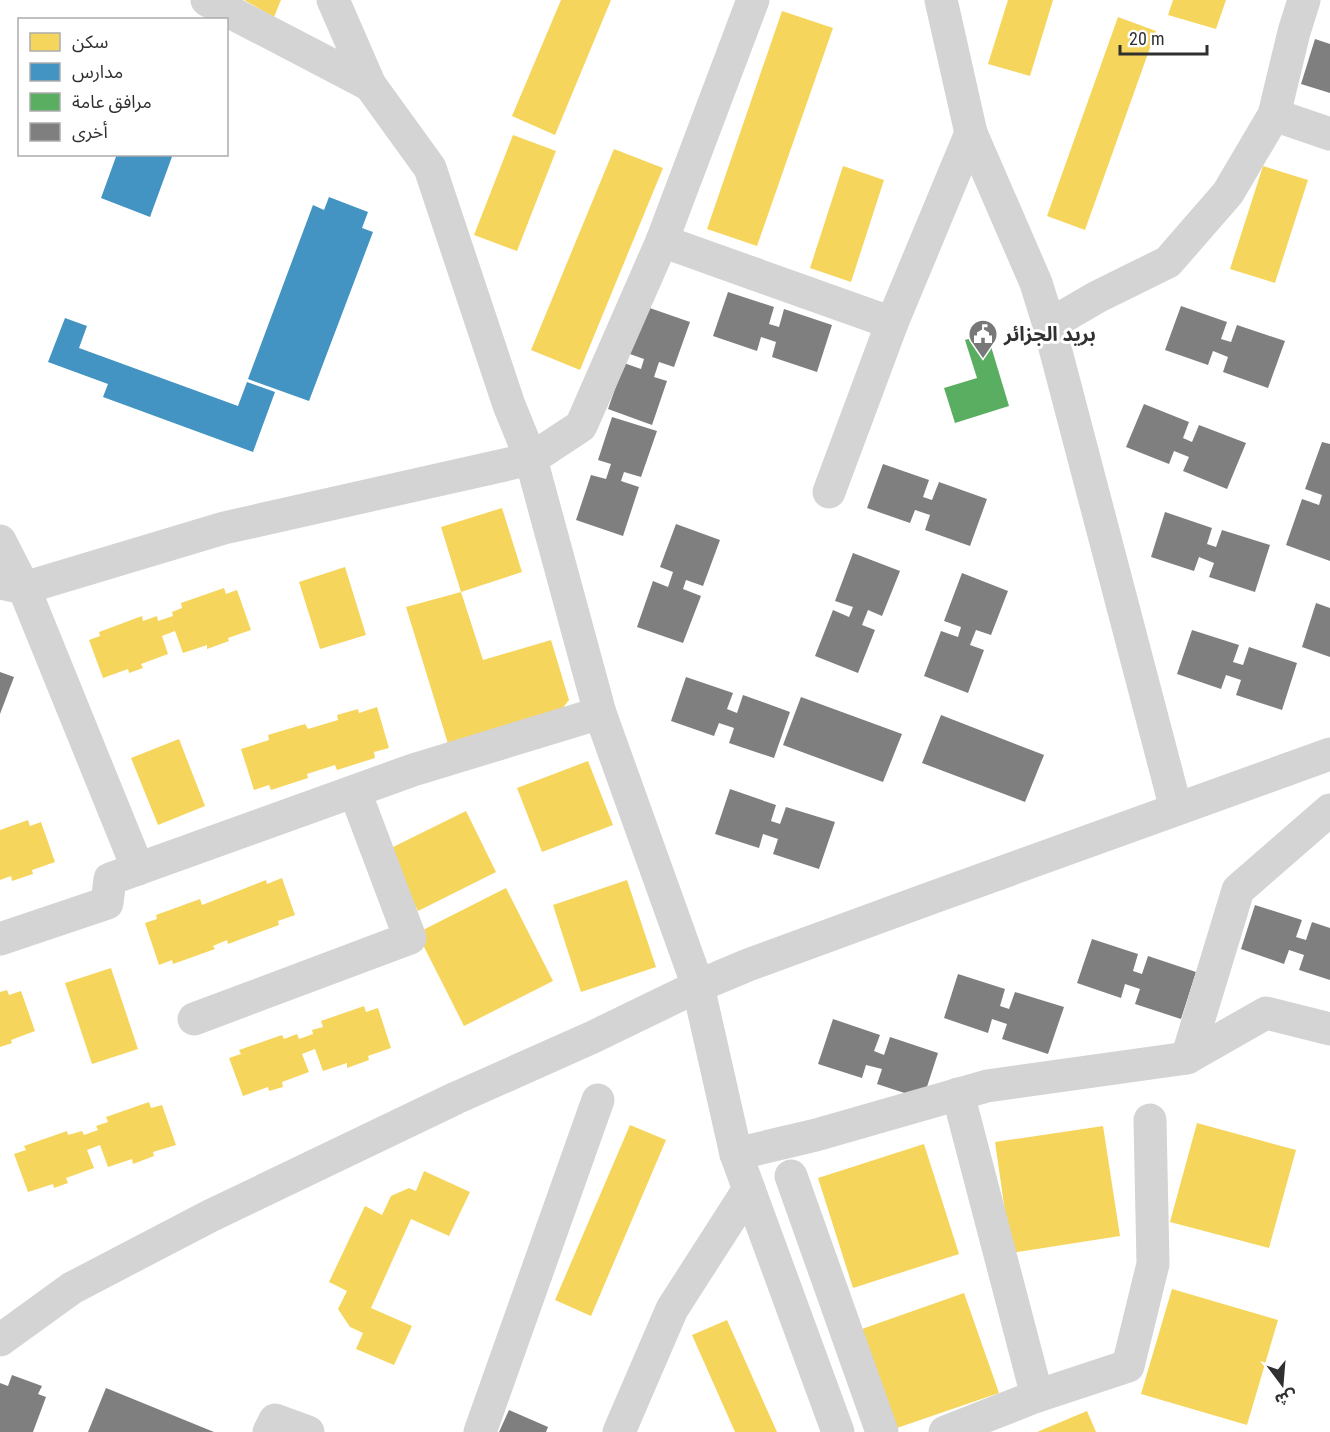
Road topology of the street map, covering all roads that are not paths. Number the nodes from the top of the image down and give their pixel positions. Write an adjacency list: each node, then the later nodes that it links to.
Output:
1 (207, 0): 6 (street)
2 (333, 0): 6 (street)
3 (753, 0): 10 (street)
4 (941, 0): 8 (street)
5 (1304, 0): 7 (street)
6 (370, 85): 13 (street)
7 (1274, 115): 9 (street); 12 (street)
8 (971, 133): 11 (street); 12 (street)
9 (1330, 134)
10 (662, 241): 11 (street); 13 (street)
11 (892, 323): 14 (street)
12 (1049, 325): 20 (street)
13 (531, 459): 16 (street); 17 (street)
14 (829, 492)
15 (0, 541): 16 (street)
16 (12, 586): 22 (street)
17 (600, 713): 19 (street); 24 (street)
18 (1321, 764): 20 (street)
19 (355, 792): 22 (street); 25 (street)
20 (1176, 808): 24 (street)
21 (1330, 810): 27 (street)
22 (138, 869): 23 (street)
23 (0, 939)
24 (698, 986): 31 (street); 34 (street)
25 (194, 1019)
26 (1330, 1029): 27 (street)
27 (1187, 1058): 28 (street)
28 (958, 1094): 31 (street); 35 (street)
29 (598, 1100): 38 (street)
30 (1150, 1120): 35 (street)
31 (736, 1154): 33 (street)
32 (790, 1176): 41 (street)
33 (749, 1189): 39 (street); 40 (street)
34 (0, 1340)
35 (1037, 1396): 42 (street)
36 (269, 1432): 37 (street)
37 (308, 1432)
38 (480, 1432)
39 (619, 1432)
40 (838, 1432)
41 (882, 1432)
42 (945, 1432)

